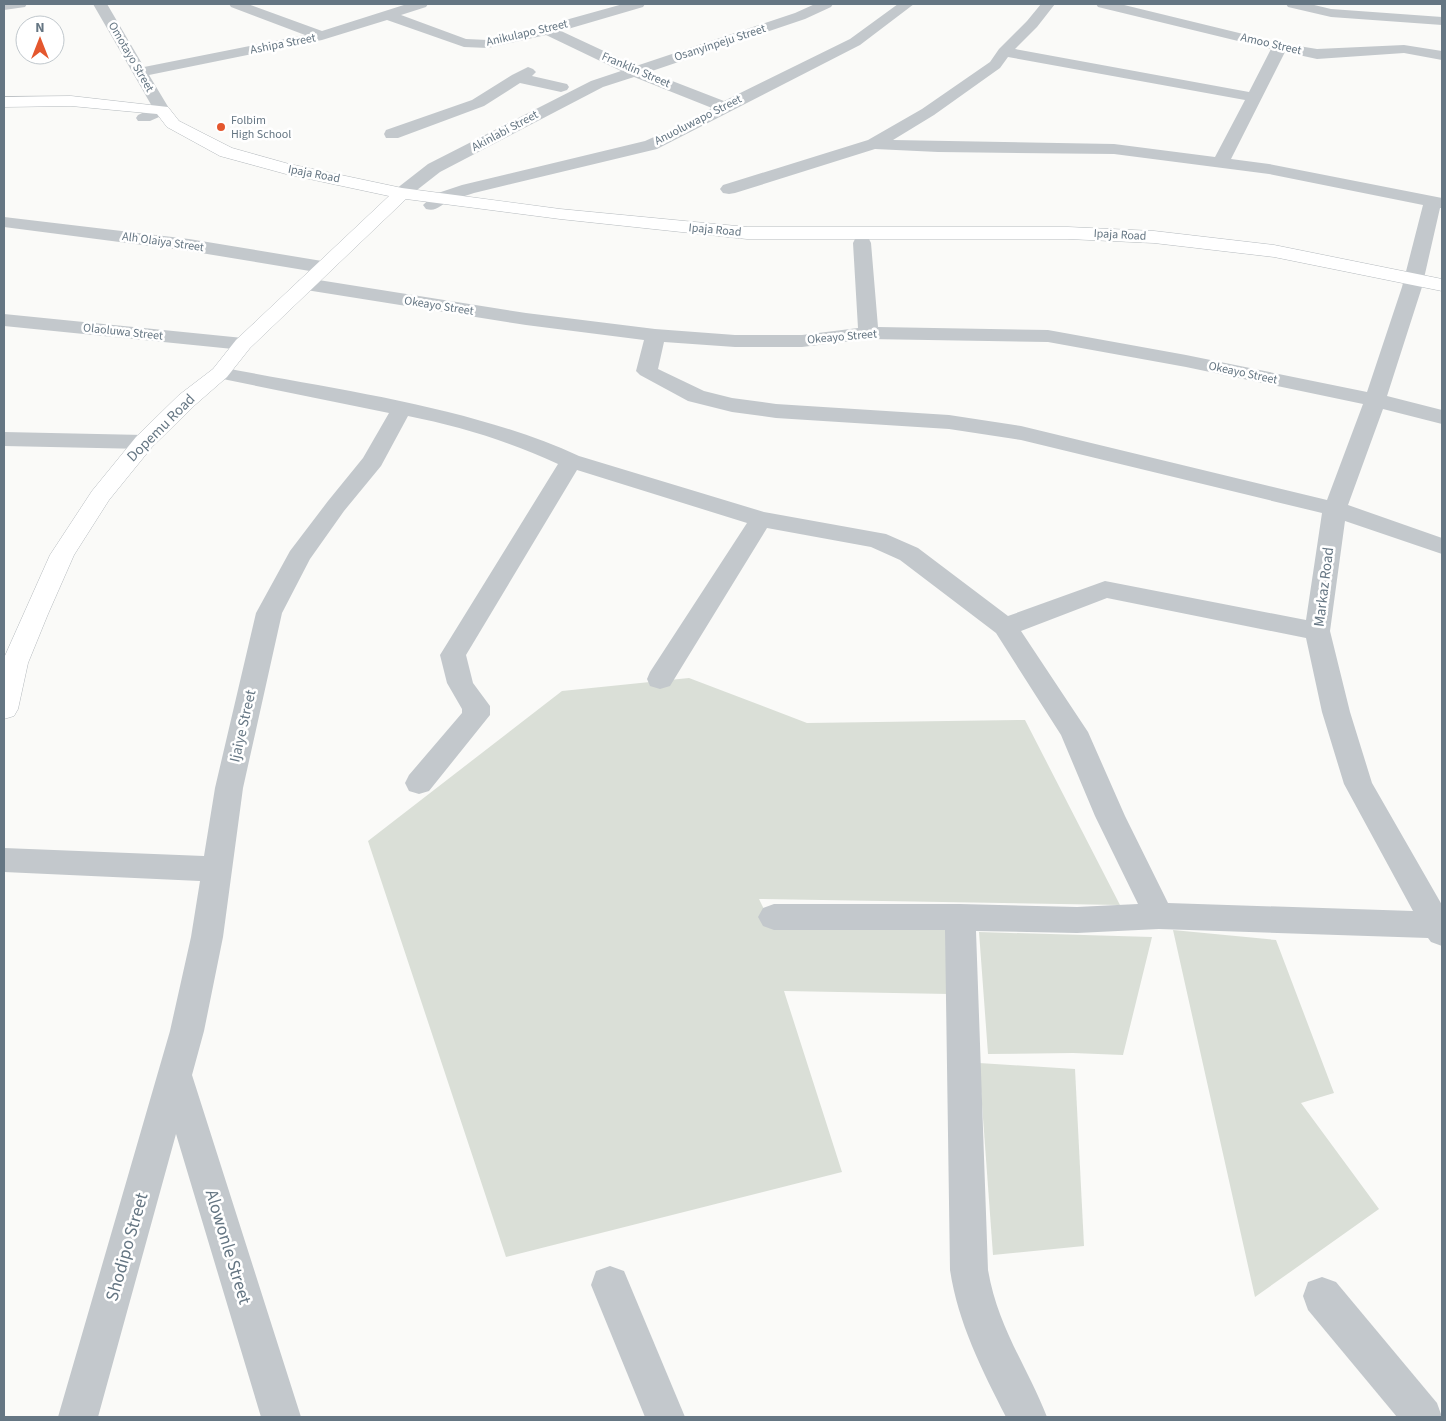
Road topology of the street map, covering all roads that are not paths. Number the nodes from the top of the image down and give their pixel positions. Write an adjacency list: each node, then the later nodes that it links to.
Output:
1 (20, 4): 11 (street)
2 (100, 4): 22 (street, Omotayo Street)
3 (236, 4): 16 (street)
4 (421, 4): 12 (street, Ashipa Street)
5 (638, 4): 15 (street, Anikulapo Street)
6 (826, 4): 21 (street, Osanyinpeju Street)
7 (1048, 4): 19 (street)
8 (1103, 4): 17 (street, Amoo Street)
9 (1293, 4): 13 (street)
10 (901, 5): 29 (street, Anuoluwapo Street)
11 (4, 6)
12 (389, 15): 15 (street, Anikulapo Street); 16 (street, Ashipa Street)
13 (1408, 19): 14 (street); 18 (street)
14 (1442, 22)
15 (548, 30): 21 (street, Franklin Street)
16 (322, 36): 22 (street, Ashipa Street)
17 (1280, 46): 18 (street, Amoo Street); 25 (street)
18 (1404, 49): 20 (street, Amoo Street)
19 (1004, 52): 25 (street); 34 (street)
20 (1442, 55)
21 (634, 71): 23 (street, Osanyinpeju Street); 29 (street, Franklin Street)
22 (141, 72): 30 (street, Omotayo Street)
23 (612, 78): 32 (street, Akinlabi Street)
24 (561, 87): 27 (street)
25 (1253, 97): 35 (street)
26 (4, 102): 30 (main road)
27 (478, 103): 32 (street); 33 (street)
28 (4, 107): 31 (main road, Ipaja Road)
29 (725, 107): 38 (street, Anuoluwapo Street)
30 (162, 110): 31 (street); 37 (main road, Ipaja Road)
31 (144, 118): 37 (main road, Ipaja Road)
32 (524, 120): 37 (street, Akinlabi Street)
33 (392, 134)
34 (874, 144): 35 (street); 36 (street)
35 (1221, 162): 39 (street)
36 (730, 189)
37 (398, 196): 38 (main road, Ipaja Road); 43 (main road, Dopemu Road)
38 (436, 202): 41 (main road, Ipaja Road); 42 (main road, Ipaja Road)
39 (1438, 202): 44 (street, Markaz Road)
40 (4, 222): 43 (street, Alh Olaiya Street)
41 (1155, 240): 42 (main road, Ipaja Road); 44 (main road, Ipaja Road)
42 (862, 243): 49 (street)
43 (322, 268): 45 (main road, Dopemu Road)
44 (1413, 283): 46 (main road, Ipaja Road); 47 (main road, Ipaja Road); 53 (street, Markaz Road)
45 (306, 284): 50 (street, Okeayo Street); 51 (main road, Dopemu Road)
46 (1442, 285)
47 (1442, 294)
48 (4, 320): 51 (street, Olaoluwa Street)
49 (868, 333): 50 (street, Okeayo Street); 53 (street, Okeayo Street)
50 (655, 335): 59 (street)
51 (243, 344): 52 (main road, Dopemu Road)
52 (220, 373): 54 (street); 57 (main road, Dopemu Road)
53 (1375, 400): 55 (street, Okeayo Street); 59 (street, Markaz Road)
54 (401, 410): 58 (street); 68 (street, Ijaiye Street)
55 (1442, 417)
56 (4, 439): 57 (street)
57 (144, 442): 65 (main road, Dopemu Road)
58 (571, 461): 60 (street); 66 (street)
59 (1335, 509): 61 (street); 63 (street, Markaz Road)
60 (762, 519): 62 (street); 64 (street)
61 (1442, 546)
62 (1005, 628): 63 (street); 69 (street)
63 (1317, 631): 72 (street, Markaz Road)
64 (660, 679)
65 (4, 709)
66 (419, 783)
67 (4, 860): 68 (street)
68 (216, 869): 73 (street, Ijaiye Street)
69 (1159, 916): 71 (street); 72 (street)
70 (774, 917): 71 (street)
71 (960, 917): 79 (street)
72 (1440, 929)
73 (176, 1078): 76 (street, Shodipo Street); 77 (street, Alowonle Street)
74 (610, 1285): 78 (street)
75 (1322, 1296): 80 (street)
76 (78, 1417)
77 (281, 1417)
78 (665, 1417)
79 (1027, 1417)
80 (1423, 1417)

